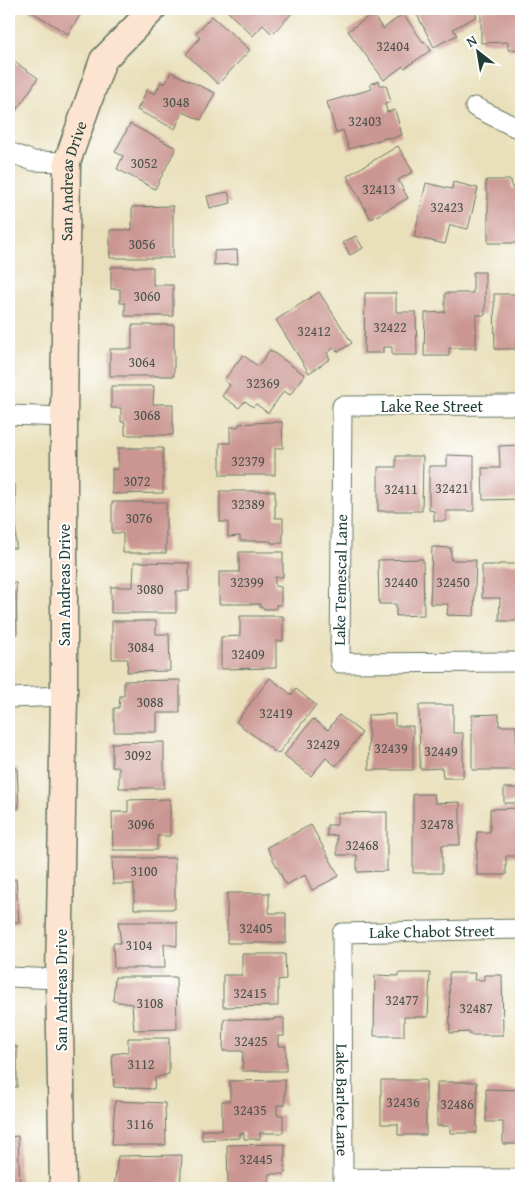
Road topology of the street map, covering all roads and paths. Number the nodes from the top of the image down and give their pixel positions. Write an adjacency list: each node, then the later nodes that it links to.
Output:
1 (153, 9): 5 (street, San Andreas Drive)
2 (476, 107): 3 (street)
3 (521, 127)
4 (9, 152): 5 (street)
5 (67, 162): 9 (street, San Andreas Drive)
6 (521, 405): 7 (street, Lake Ree Street)
7 (342, 406): 10 (street, Lake Temescal Lane)
8 (9, 415): 9 (street)
9 (64, 417): 11 (street, San Andreas Drive)
10 (521, 662)
11 (64, 696): 12 (street); 16 (street, San Andreas Drive)
12 (9, 698)
13 (521, 929): 14 (street, Lake Chabot Street)
14 (342, 933): 17 (street, Lake Barlee Lane)
15 (9, 977): 16 (street)
16 (59, 979): 18 (street, San Andreas Drive)
17 (521, 1179)
18 (63, 1188)

